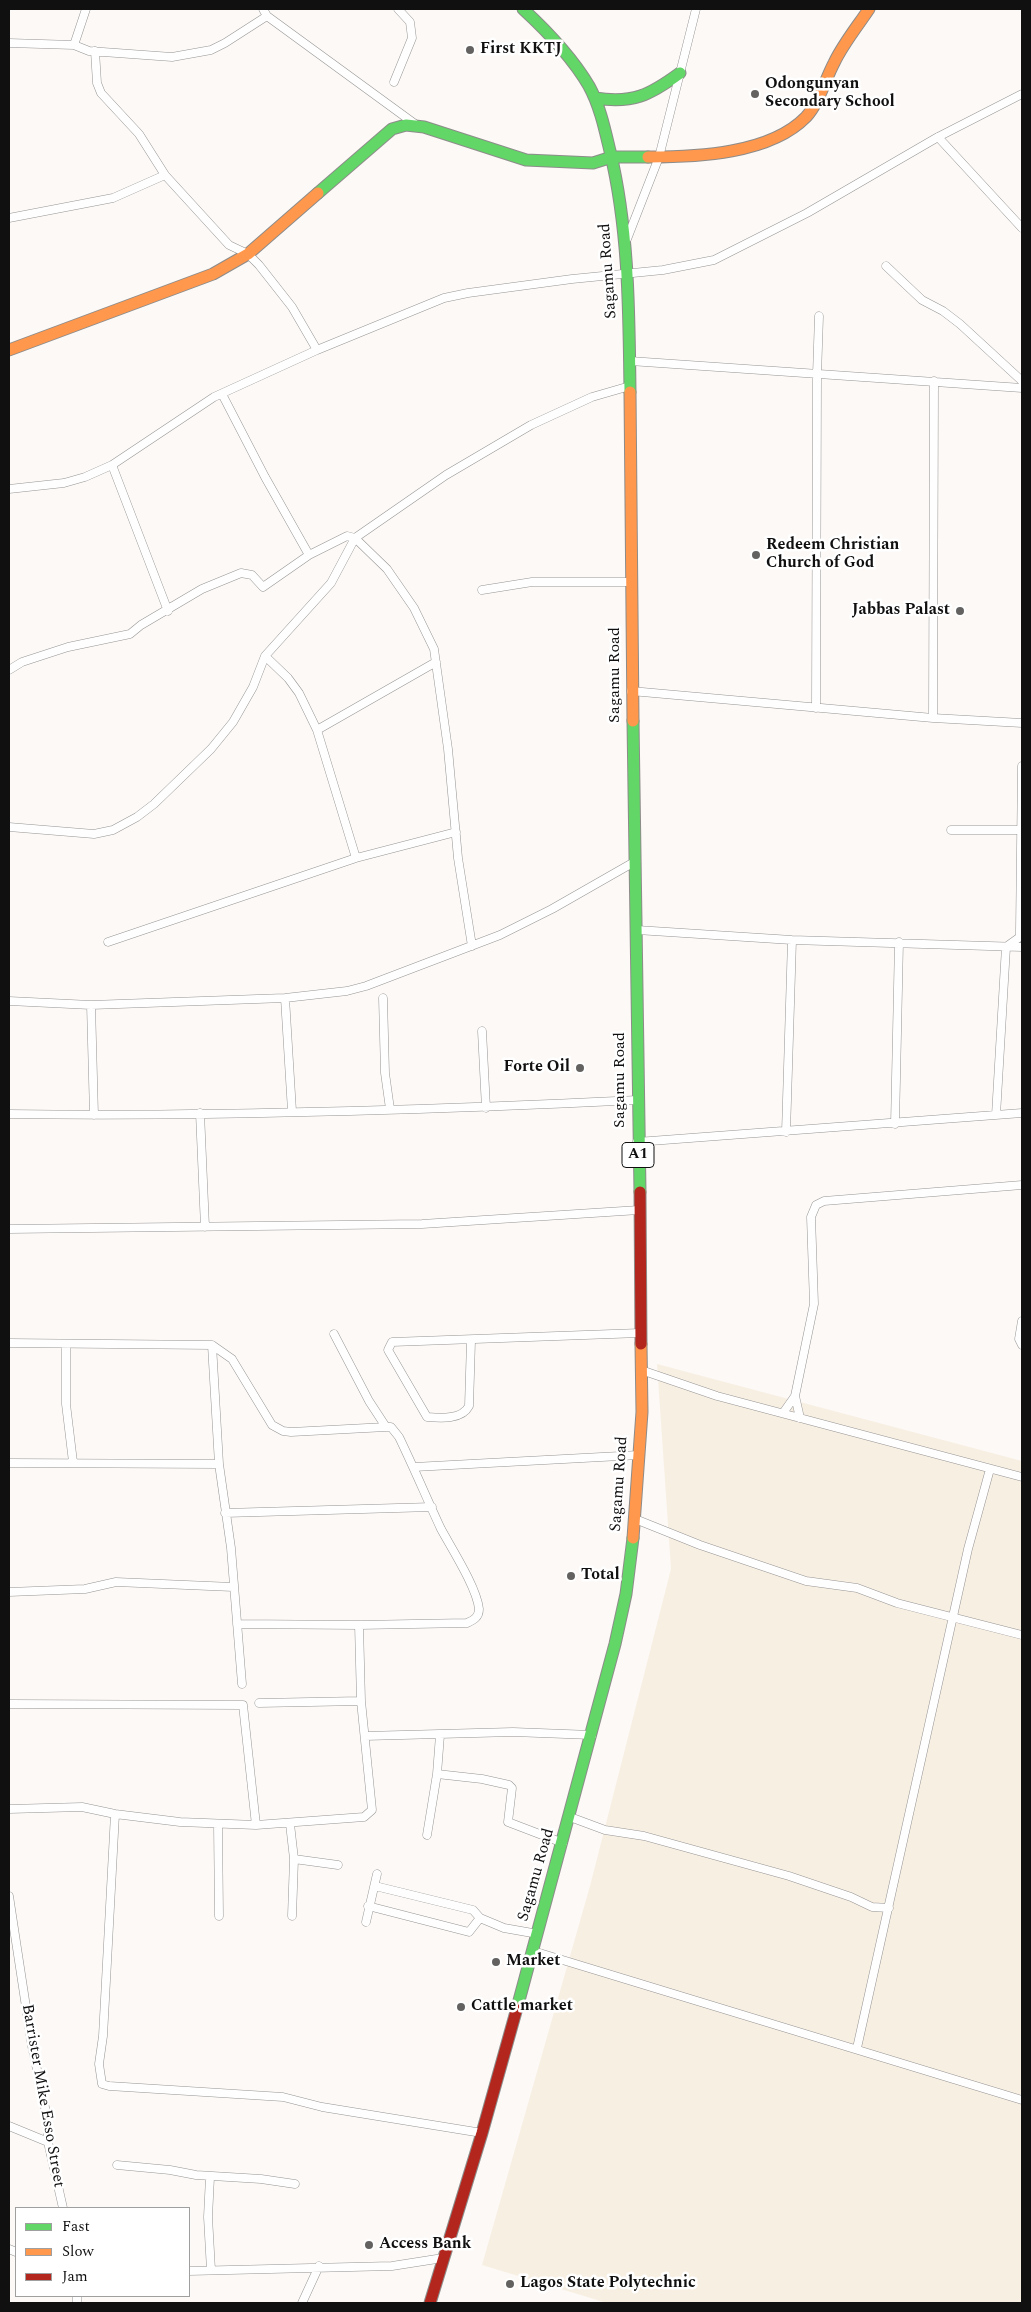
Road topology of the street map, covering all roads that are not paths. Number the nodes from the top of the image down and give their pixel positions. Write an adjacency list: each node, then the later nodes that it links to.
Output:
1 (86, 9): 9 (street)
2 (263, 9): 7 (street)
3 (398, 9): 12 (street)
4 (523, 9): 14 (main road, Sagamu Road / A1)
5 (696, 9): 11 (street)
6 (869, 9): 17 (main road)
7 (267, 16): 10 (street); 15 (street)
8 (9, 43): 9 (street)
9 (74, 45): 10 (street)
10 (95, 51): 19 (street)
11 (680, 73): 14 (main road); 17 (street)
12 (394, 82)
13 (1022, 94): 16 (street)
14 (595, 98): 18 (main road, Sagamu Road / A1)
15 (415, 124): 18 (main road); 23 (main road)
16 (938, 137): 21 (street); 25 (street)
17 (659, 157): 18 (main road); 22 (street)
18 (612, 158): 22 (main road, Sagamu Road / A1)
19 (166, 175): 20 (street); 23 (street)
20 (9, 218)
21 (1022, 228)
22 (625, 244): 25 (main road, Sagamu Road / A1)
23 (248, 254): 27 (main road); 28 (street)
24 (886, 266): 32 (street)
25 (628, 273): 28 (street); 29 (main road, Sagamu Road / A1)
26 (819, 316): 30 (street)
27 (9, 350)
28 (317, 350): 35 (street)
29 (630, 361): 30 (street); 33 (main road, Sagamu Road / A1)
30 (817, 375): 31 (street); 47 (street)
31 (934, 381): 34 (street); 48 (street)
32 (1022, 381)
33 (630, 386): 38 (street); 40 (main road, Sagamu Road / A1)
34 (1022, 388)
35 (222, 394): 36 (street); 39 (street)
36 (112, 464): 37 (street); 42 (street)
37 (9, 489)
38 (355, 538): 39 (street); 43 (street); 44 (street)
39 (309, 555): 42 (street)
40 (631, 582): 41 (street); 46 (main road, Sagamu Road / A1)
41 (482, 590)
42 (168, 611): 45 (street)
43 (265, 656): 50 (street); 52 (street)
44 (436, 662): 50 (street); 55 (street)
45 (9, 670)
46 (631, 691): 47 (street); 57 (main road, Sagamu Road / A1)
47 (816, 708): 48 (street)
48 (933, 718): 49 (street)
49 (1022, 723)
50 (317, 730): 56 (street)
51 (1022, 766): 54 (street)
52 (9, 828)
53 (951, 830): 54 (street)
54 (1020, 830): 63 (street)
55 (456, 832): 56 (street); 62 (street)
56 (356, 858): 60 (street)
57 (636, 861): 58 (main road, Sagamu Road / A1); 62 (street)
58 (637, 930): 59 (street); 70 (main road, Sagamu Road / A1)
59 (792, 940): 61 (street); 80 (street)
60 (108, 942)
61 (898, 942): 63 (street); 79 (street)
62 (472, 946): 65 (street)
63 (1006, 947): 64 (street); 78 (street)
64 (1022, 947)
65 (286, 998): 68 (street); 73 (street)
66 (383, 998): 72 (street)
67 (9, 1000): 68 (street)
68 (91, 1004): 77 (street)
69 (482, 1031): 71 (street)
70 (638, 1100): 71 (street); 81 (main road, Sagamu Road / A1)
71 (486, 1108): 72 (street)
72 (390, 1110): 73 (street)
73 (292, 1111): 74 (street)
74 (200, 1113): 77 (street); 84 (street)
75 (1022, 1113): 78 (street)
76 (9, 1114): 77 (street)
77 (94, 1115)
78 (996, 1115): 79 (street)
79 (894, 1124): 80 (street)
80 (786, 1132): 81 (street)
81 (637, 1142): 83 (main road, Sagamu Road / A1)
82 (1022, 1185): 95 (street)
83 (639, 1210): 84 (street); 87 (main road, Sagamu Road / A1)
84 (205, 1226): 85 (street)
85 (9, 1229)
86 (1022, 1321): 93 (street)
87 (640, 1333): 89 (street); 94 (main road, Sagamu Road / A1)
88 (334, 1334): 98 (street)
89 (471, 1341): 89 (street)
90 (9, 1343): 91 (street)
91 (66, 1345): 92 (street); 100 (street)
92 (212, 1345): 98 (street); 102 (street)
93 (1022, 1345)
94 (641, 1370): 96 (street); 99 (main road, Sagamu Road / A1)
95 (795, 1396): 96 (street); 97 (street)
96 (782, 1413): 97 (street)
97 (800, 1418): 104 (street)
98 (386, 1427): 103 (street)
99 (639, 1455): 103 (street); 108 (main road, Sagamu Road / A1)
100 (73, 1462): 101 (street); 102 (street)
101 (9, 1463)
102 (219, 1464): 107 (street)
103 (414, 1467): 106 (street)
104 (990, 1469): 105 (street); 111 (street)
105 (1022, 1477)
106 (432, 1507): 107 (street); 113 (street)
107 (225, 1513): 109 (street)
108 (635, 1519): 111 (street); 120 (main road, Sagamu Road / A1)
109 (233, 1587): 110 (street); 112 (street)
110 (9, 1592)
111 (954, 1618): 114 (street); 137 (street)
112 (237, 1624): 113 (street); 115 (street)
113 (359, 1625): 116 (street)
114 (1022, 1635)
115 (242, 1684)
116 (361, 1701): 117 (street); 121 (street)
117 (259, 1703)
118 (9, 1704): 128 (street)
119 (440, 1735): 120 (street); 121 (street); 122 (street)
120 (592, 1735): 125 (main road, Sagamu Road / A1)
121 (365, 1736): 127 (street)
122 (437, 1774): 129 (street); 130 (street)
123 (9, 1809): 124 (street)
124 (115, 1814): 126 (street); 147 (street)
125 (570, 1817): 130 (main road, Sagamu Road / A1); 137 (street)
126 (218, 1824): 128 (street); 138 (street)
127 (290, 1824): 128 (street); 131 (street)
128 (256, 1825)
129 (427, 1835)
130 (563, 1843): 142 (main road, Sagamu Road / A1)
131 (294, 1859): 132 (street); 139 (street)
132 (338, 1865)
133 (377, 1874): 134 (street)
134 (375, 1886): 136 (street); 140 (street)
135 (9, 1899): 148 (street, Barrister Mike Esso Street)
136 (368, 1906): 140 (street); 141 (street)
137 (889, 1908): 144 (street)
138 (219, 1916)
139 (292, 1916)
140 (480, 1918): 142 (street)
141 (366, 1922)
142 (538, 1934): 143 (main road, Sagamu Road / A1)
143 (533, 1951): 144 (street); 147 (main road, Sagamu Road / A1)
144 (857, 2048): 145 (street)
145 (1022, 2100)
146 (9, 2126): 148 (street)
147 (482, 2134): 153 (main road, Sagamu Road / A1)
148 (48, 2142): 152 (street, Barrister Mike Esso Street)
149 (117, 2165): 150 (street)
150 (210, 2177): 151 (street); 155 (street)
151 (295, 2184)
152 (63, 2207)
153 (443, 2258): 154 (street); 158 (main road, Sagamu Road / A1)
154 (319, 2266): 155 (street); 157 (street)
155 (211, 2270): 156 (street)
156 (190, 2272)
157 (302, 2303)
158 (430, 2303)

